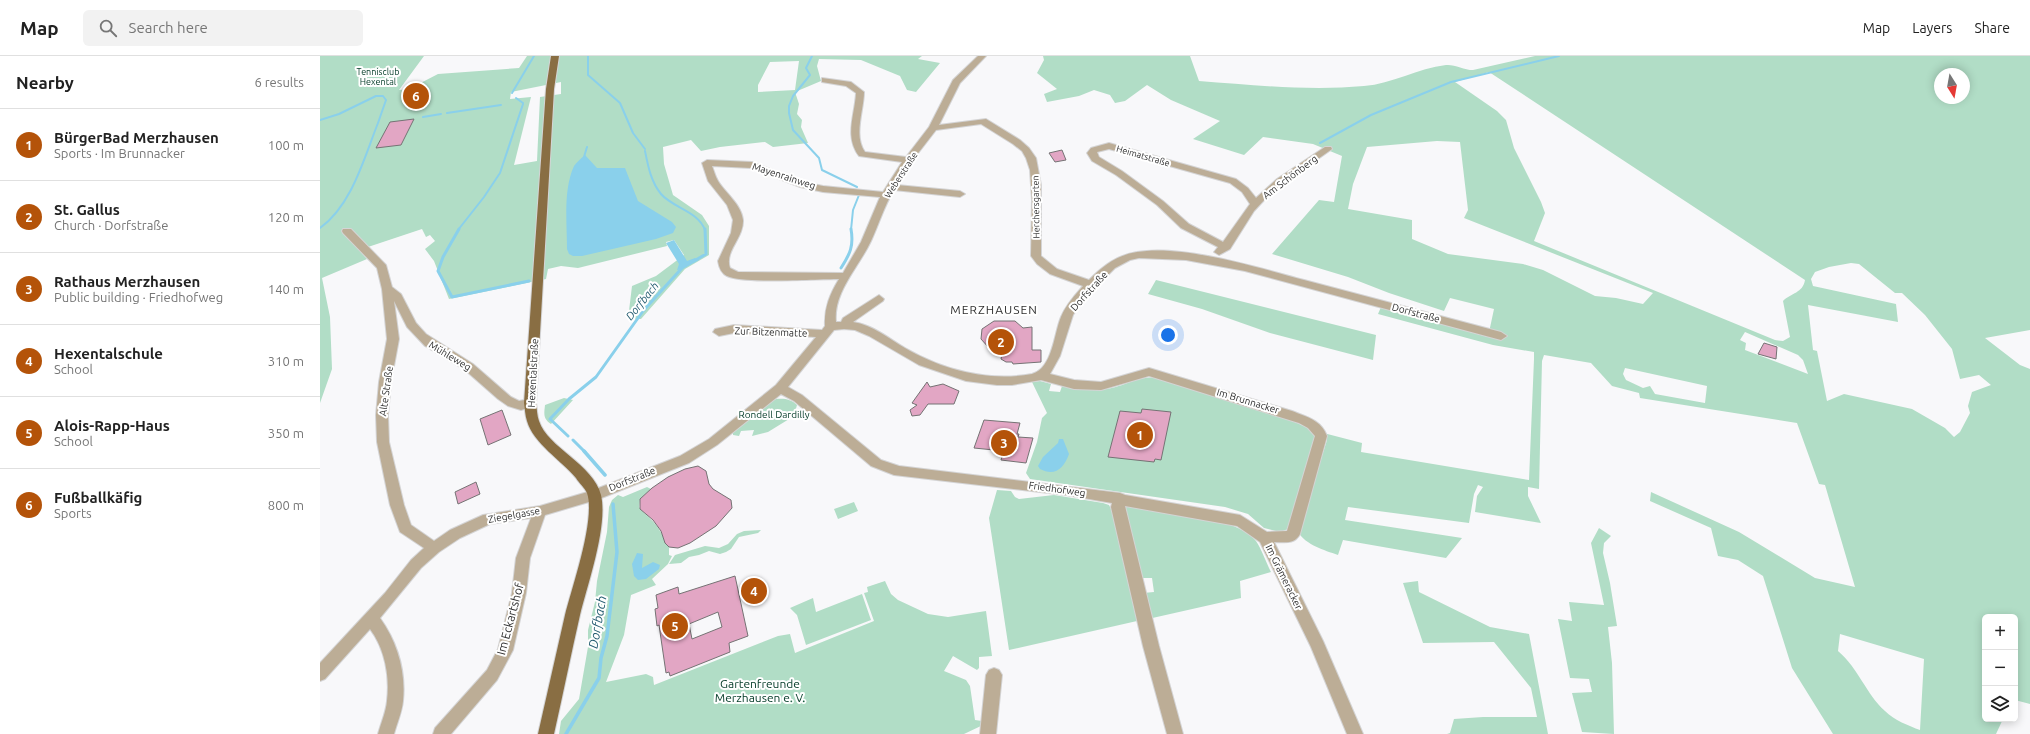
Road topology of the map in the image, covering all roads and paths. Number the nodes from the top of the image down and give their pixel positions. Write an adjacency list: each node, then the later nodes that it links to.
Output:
1 (555, 56): 23 (main road, Hexentalstraße)
2 (982, 56): 4 (street, Weberstraße)
3 (825, 80): 6 (street)
4 (933, 128): 6 (street, Weberstraße); 14 (street, Herchersgarten)
5 (1328, 149): 9 (street, Am Schönberg)
6 (908, 160): 7 (street, Weberstraße)
7 (888, 191): 8 (street); 13 (street, Weberstraße); 13 (street, Mayenrainweg)
8 (960, 194)
9 (1255, 203): 11 (street, Am Schönberg); 11 (street, Heimatstraße)
10 (347, 231): 15 (street, Alte Straße)
11 (1226, 247): 12 (street, Am Schönberg)
12 (1209, 260): 14 (street, Dorfstraße); 20 (street, Dorfstraße)
13 (845, 276): 18 (street, Weberstraße)
14 (1092, 285): 21 (street, Dorfstraße)
15 (387, 289): 23 (street, Mühleweg); 28 (street, Alte Straße)
16 (879, 299): 17 (street)
17 (846, 324): 18 (street); 21 (street)
18 (827, 330): 19 (street, Zur Bitzenmatte); 22 (street, Dorfstraße)
19 (719, 332)
20 (1501, 336)
21 (1042, 375): 27 (street, Im Brunnacker)
22 (780, 388): 24 (street, Dorfstraße); 25 (street, Friedhofweg)
23 (530, 403): 24 (main road, Hexentalstraße)
24 (594, 494): 26 (street, Ziegelgasse); 34 (main road)
25 (1120, 498): 27 (street, Im Grämeracker); 36 (street)
26 (540, 511): 28 (street, Ziegelgasse); 33 (street, Im Eckartshof)
27 (1265, 538): 37 (street, Im Grämeracker)
28 (434, 548): 29 (street, Ziegelgasse)
29 (371, 618): 30 (street); 32 (street)
30 (320, 674)
31 (994, 675): 35 (street)
32 (386, 734)
33 (441, 734)
34 (546, 734)
35 (988, 734)
36 (1175, 734)
37 (1356, 734)

